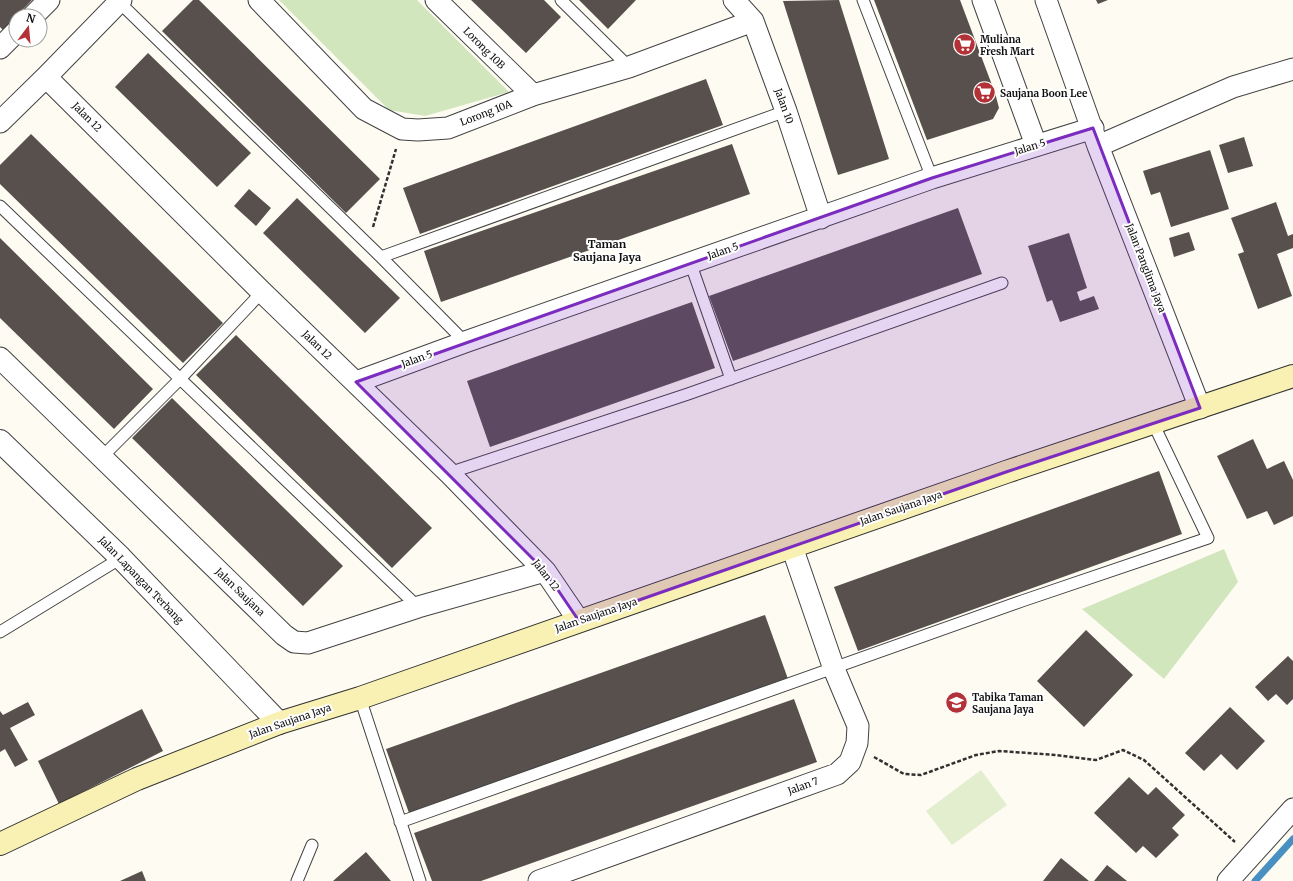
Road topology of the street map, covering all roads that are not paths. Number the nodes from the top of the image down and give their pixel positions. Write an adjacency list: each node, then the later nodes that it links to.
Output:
1 (49, 0): 9 (street)
2 (259, 0): 16 (street, Lorong 10A)
3 (436, 0): 16 (street, Lorong 10B)
4 (561, 0): 13 (lane)
5 (863, 0): 21 (lane)
6 (983, 0): 20 (street)
7 (1046, 0): 19 (street, Jalan Panglima Jaya)
8 (120, 1): 15 (street); 24 (lane)
9 (41, 8)
10 (746, 8): 13 (street, Lorong 10A); 17 (street, Jalan 10)
11 (8, 40): 12 (street)
12 (0, 48)
13 (629, 67): 16 (street, Lorong 10A)
14 (1293, 69): 19 (street, Jalan 5)
15 (46, 77): 18 (street); 27 (street, Jalan 12)
16 (533, 95)
17 (786, 111): 23 (street, Jalan 10); 24 (lane)
18 (0, 122)
19 (1095, 137): 20 (street, Jalan 5); 34 (street, Jalan Panglima Jaya)
20 (1036, 145): 21 (street, Jalan 5)
21 (932, 178): 23 (street, Jalan 5)
22 (0, 206): 32 (lane)
23 (821, 218): 25 (street, Jalan 5)
24 (381, 257): 28 (lane)
25 (690, 262): 28 (street, Jalan 5); 31 (lane)
26 (1002, 283): 31 (lane)
27 (262, 292): 32 (lane); 33 (street, Jalan 12)
28 (465, 342): 33 (street, Jalan 5)
29 (0, 358): 37 (street, Jalan Saujana)
30 (1293, 376): 34 (main road, Jalan Saujana Jaya)
31 (731, 378): 38 (lane)
32 (180, 379): 37 (lane); 42 (lane)
33 (356, 382): 38 (street, Jalan 12)
34 (1200, 408): 35 (main road, Jalan Saujana Jaya)
35 (1153, 423): 39 (main road, Jalan Saujana Jaya); 45 (lane)
36 (0, 441): 40 (street, Jalan Lapangan Terbang)
37 (102, 457): 42 (street, Jalan Saujana)
38 (449, 473): 41 (street, Jalan 12)
39 (792, 547): 43 (main road, Jalan Saujana Jaya); 45 (street, Jalan 7)
40 (121, 558): 44 (lane); 47 (street, Jalan Lapangan Terbang)
41 (545, 571): 42 (street, Jalan Saujana); 43 (street, Jalan 12)
42 (418, 606)
43 (579, 621): 46 (main road, Jalan Saujana Jaya)
44 (0, 632)
45 (834, 669): 49 (lane); 54 (street, Jalan 7)
46 (360, 698): 47 (main road, Jalan Saujana Jaya); 49 (lane)
47 (279, 723): 50 (main road, Jalan Saujana Jaya)
48 (1293, 809): 55 (street)
49 (400, 822): 53 (lane)
50 (0, 844)
51 (312, 844): 52 (lane)
52 (298, 881)
53 (420, 881)
54 (539, 881)
55 (1228, 881)

